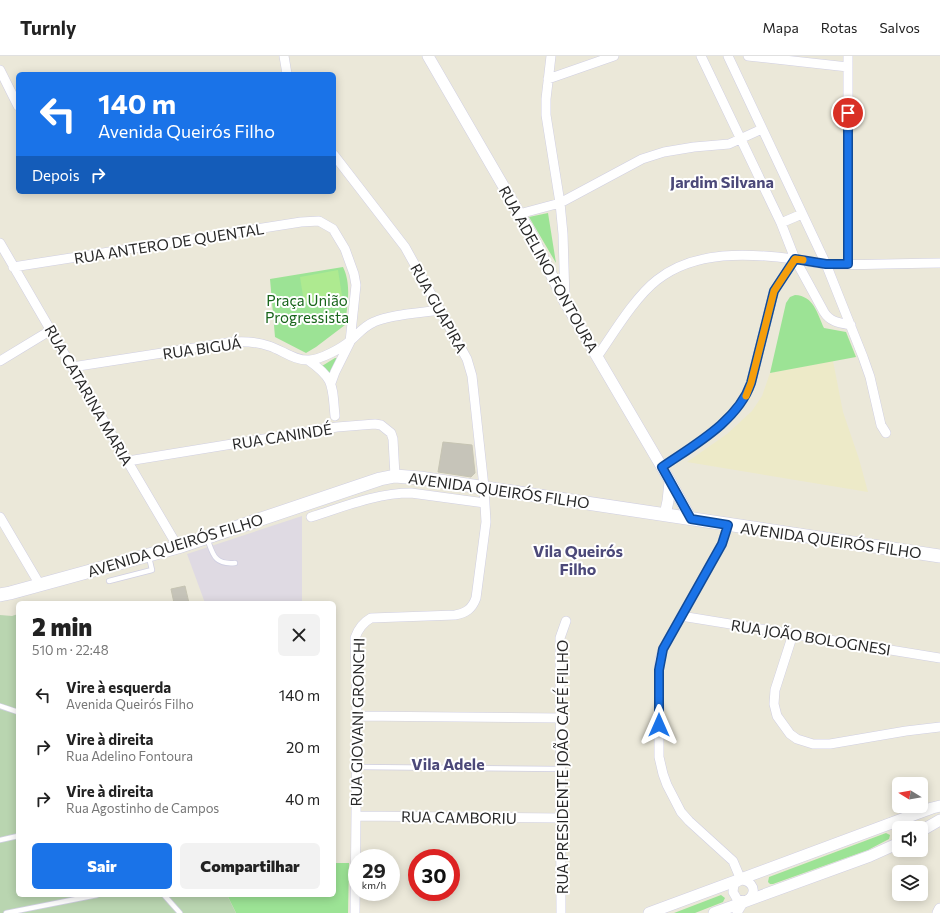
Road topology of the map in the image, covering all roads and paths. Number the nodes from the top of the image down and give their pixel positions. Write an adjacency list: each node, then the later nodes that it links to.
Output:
1 (284, 56): 11 (street)
2 (428, 56): 18 (street, RUA ADELINO FONTOURA)
3 (551, 56): 12 (street)
4 (614, 56): 12 (street)
5 (700, 56): 15 (street)
6 (728, 56): 14 (street)
7 (748, 56): 9 (street)
8 (848, 56): 9 (street)
9 (848, 67): 25 (street)
10 (0, 70): 13 (street)
11 (287, 72)
12 (548, 79): 17 (street)
13 (16, 102)
14 (762, 129): 15 (street); 19 (street)
15 (740, 139): 17 (street); 20 (street)
16 (336, 158): 28 (street, RUA GUAPIRA)
17 (560, 203): 18 (street); 27 (street)
18 (519, 214): 27 (street, RUA ADELINO FONTOURA)
19 (802, 214): 20 (street); 24 (street)
20 (780, 223): 22 (street)
21 (0, 243): 26 (street, RUA CATARINA MARIA)
22 (795, 259): 24 (street); 29 (street); 32 (street); 40 (street)
23 (940, 263): 25 (street)
24 (826, 264): 25 (street); 29 (street)
25 (848, 264)
26 (13, 267): 30 (street, RUA CATARINA MARIA); 31 (street, RUA ANTERO DE QUENTAL)
27 (565, 302): 32 (street, RUA ADELINO FONTOURA)
28 (440, 310): 31 (street); 43 (street, RUA GUAPIRA)
29 (851, 325): 38 (street)
30 (51, 330): 34 (street); 35 (street, RUA CATARINA MARIA)
31 (350, 342): 33 (street); 36 (street)
32 (598, 357): 40 (street, RUA ADELINO FONTOURA)
33 (308, 360): 35 (street, RUA BIGUÁ); 36 (street)
34 (0, 361)
35 (72, 367): 39 (street, RUA CATARINA MARIA)
36 (331, 383): 37 (street)
37 (335, 416)
38 (886, 433)
39 (128, 461): 41 (street, RUA CANINDÉ); 51 (street, RUA CATARINA MARIA)
40 (662, 467): 42 (street, RUA ADELINO FONTOURA)
41 (395, 476): 43 (main road, AVENIDA QUEIRÓS FILHO); 50 (main road, AVENIDA QUEIRÓS FILHO)
42 (670, 481): 45 (street); 48 (street, RUA ADELINO FONTOURA)
43 (484, 486): 44 (street, RUA GIOVANI GRONCHI); 45 (main road, AVENIDA QUEIRÓS FILHO)
44 (485, 503): 47 (street, AVENIDA QUEIRÓS FILHO); 66 (street, RUA GIOVANI GRONCHI)
45 (665, 515): 48 (main road, AVENIDA QUEIRÓS FILHO)
46 (0, 517): 58 (street)
47 (311, 517)
48 (691, 519): 49 (main road, AVENIDA QUEIRÓS FILHO)
49 (728, 525): 53 (main road, AVENIDA QUEIRÓS FILHO); 60 (street)
50 (207, 538): 51 (main road, AVENIDA QUEIRÓS FILHO); 54 (lane)
51 (178, 547): 52 (main road, AVENIDA QUEIRÓS FILHO)
52 (148, 555): 55 (main road, AVENIDA QUEIRÓS FILHO); 56 (lane)
53 (940, 556)
54 (235, 564)
55 (128, 565): 56 (lane); 58 (main road, AVENIDA QUEIRÓS FILHO)
56 (131, 575): 57 (lane)
57 (109, 581)
58 (40, 585): 59 (main road, AVENIDA QUEIRÓS FILHO)
59 (0, 595)
60 (681, 616): 62 (street, RUA JOÃO BOLOGNESI); 79 (street)
61 (566, 621): 67 (street, RUA PRESIDENTE JOÃO CAFÉ FILHO)
62 (793, 634): 63 (street, RUA JOÃO BOLOGNESI); 68 (street)
63 (940, 658)
64 (0, 706): 65 (lane)
65 (16, 711)
66 (357, 716): 67 (street); 69 (street, RUA GIOVANI GRONCHI)
67 (561, 718): 70 (street, RUA PRESIDENTE JOÃO CAFÉ FILHO)
68 (940, 727)
69 (356, 767): 70 (lane); 72 (street, RUA GIOVANI GRONCHI)
70 (561, 768): 73 (street, RUA PRESIDENTE JOÃO CAFÉ FILHO)
71 (940, 806): 79 (street)
72 (356, 816): 73 (street, RUA CAMBORIU); 86 (street, RUA GIOVANI GRONCHI)
73 (561, 818): 87 (street, RUA PRESIDENTE JOÃO CAFÉ FILHO)
74 (940, 820): 75 (street)
75 (928, 827)
76 (16, 836): 77 (lane)
77 (0, 840)
78 (892, 846): 82 (street)
79 (741, 880): 82 (street); 82 (street); 88 (street)
80 (87, 897): 84 (lane)
81 (166, 897): 85 (lane)
82 (745, 902): 89 (street); 90 (street)
83 (940, 909): 91 (street)
84 (6, 913)
85 (180, 913)
86 (355, 913)
87 (561, 913)
88 (649, 913)
89 (714, 913)
90 (737, 913)
91 (938, 913)

